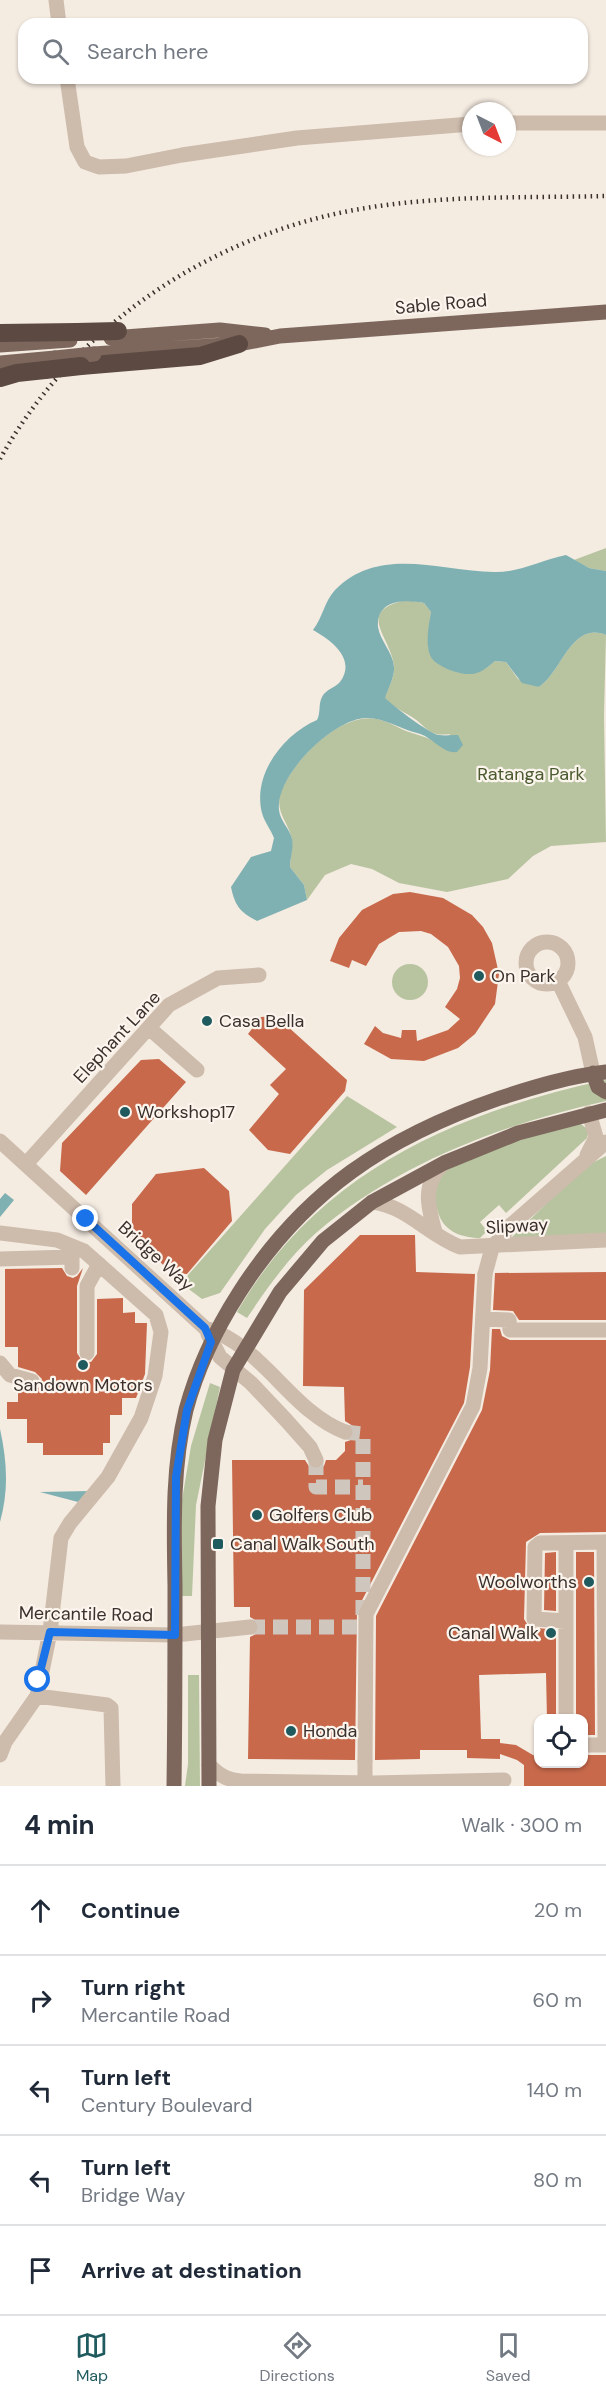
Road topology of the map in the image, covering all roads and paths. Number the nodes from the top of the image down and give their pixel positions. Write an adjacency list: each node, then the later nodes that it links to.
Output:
1 (56, 0): 2 (lane)
2 (58, 18)
3 (68, 84): 6 (lane)
4 (516, 123): 5 (lane)
5 (606, 123)
6 (462, 125)
7 (606, 312): 11 (main road, Sable Road)
8 (0, 333): 10 (highway)
9 (119, 334): 10 (highway, bridge); 11 (main road, Sable Road)
10 (73, 336): 13 (main road)
11 (280, 336): 12 (main road, Sable Road)
12 (239, 344): 14 (highway, bridge)
13 (0, 345)
14 (1, 374)
15 (259, 975): 17 (lane, Elephant Lane)
16 (558, 981): 19 (lane)
17 (149, 1028): 18 (lane); 27 (lane, Elephant Lane)
18 (197, 1070)
19 (600, 1073): 20 (main road); 37 (main road)
20 (606, 1092)
21 (606, 1110): 22 (main road)
22 (589, 1113): 25 (lane); 26 (main road)
23 (0, 1141): 27 (lane, Bridge Way)
24 (606, 1142): 25 (lane)
25 (583, 1160): 35 (lane, bridge)
26 (444, 1163): 28 (main road); 29 (lane)
27 (26, 1164): 37 (lane, Bridge Way)
28 (372, 1202): 29 (lane, Slipway); 38 (main road)
29 (435, 1232): 31 (lane, Slipway)
30 (0, 1234): 33 (lane)
31 (606, 1240)
32 (0, 1259): 34 (lane)
33 (99, 1264): 39 (lane); 52 (lane)
34 (72, 1268)
35 (483, 1319): 36 (lane); 65 (lane, bridge)
36 (606, 1330)
37 (211, 1334): 38 (lane); 41 (lane); 54 (main road)
38 (244, 1349): 41 (main road); 43 (lane)
39 (87, 1353)
40 (0, 1363): 42 (lane)
41 (233, 1370): 44 (lane); 53 (main road)
42 (32, 1381)
43 (303, 1404): 44 (lane); 45 (lane)
44 (286, 1420): 46 (lane)
45 (345, 1432)
46 (316, 1460)
47 (605, 1542): 48 (lane); 58 (lane)
48 (566, 1543): 49 (lane); 49 (lane)
49 (566, 1621): 56 (lane)
50 (250, 1627): 53 (lane, Mercantile Road)
51 (0, 1632): 52 (lane, Mercantile Road)
52 (50, 1632): 54 (lane, Mercantile Road); 55 (lane)
53 (208, 1633): 54 (lane, Mercantile Road); 60 (main road)
54 (175, 1635): 63 (main road)
55 (37, 1696): 59 (lane); 62 (lane)
56 (566, 1714)
57 (588, 1745): 58 (lane)
58 (605, 1745)
59 (0, 1755)
60 (209, 1765): 61 (lane); 64 (main road)
61 (504, 1780)
62 (113, 1786)
63 (174, 1786)
64 (209, 1786)
65 (365, 1786)

